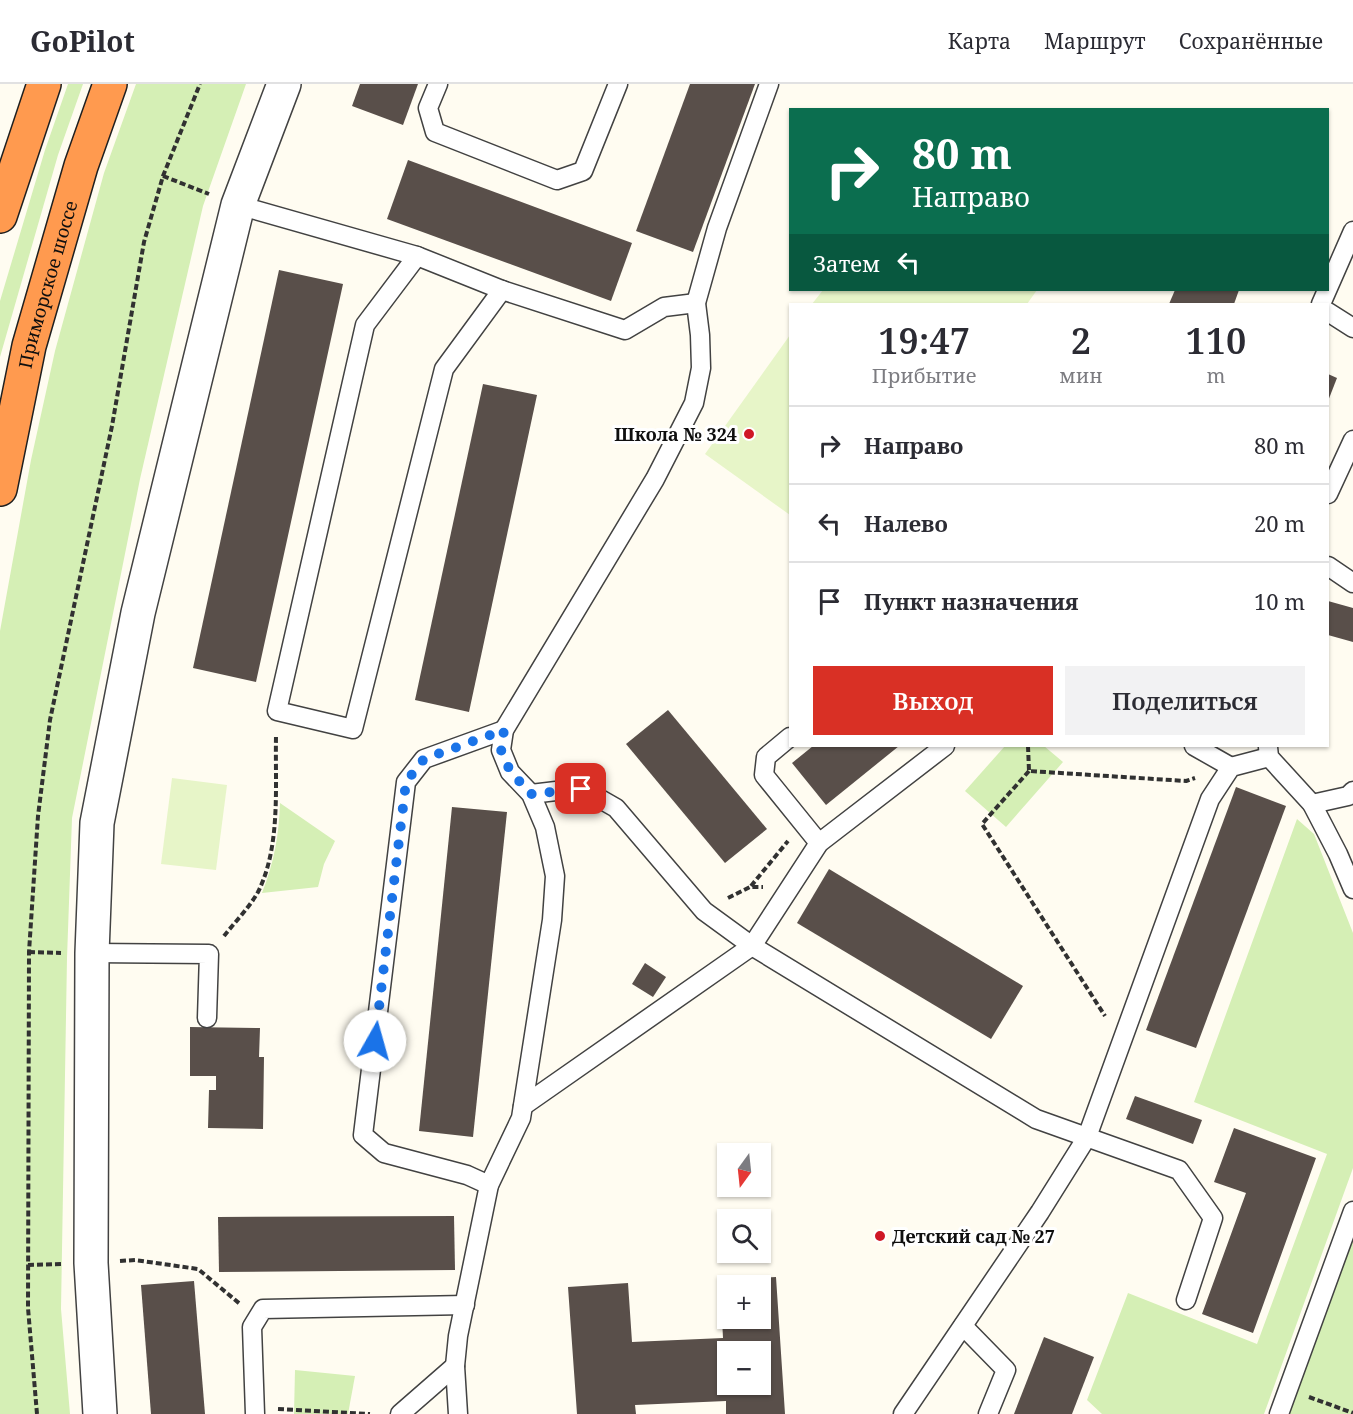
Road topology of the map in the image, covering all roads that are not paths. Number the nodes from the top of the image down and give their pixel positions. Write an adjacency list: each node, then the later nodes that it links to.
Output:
1 (44, 84): 7 (highway)
2 (110, 84): 18 (highway, Приморское шоссе)
3 (284, 84): 8 (street)
4 (438, 84): 5 (lane)
5 (618, 84)
6 (769, 84): 14 (lane)
7 (10, 151): 9 (highway)
8 (238, 205): 11 (lane); 34 (street)
9 (0, 216)
10 (1353, 231): 12 (lane)
11 (417, 256): 13 (lane); 13 (lane)
12 (1329, 288)
13 (502, 290): 14 (lane)
14 (696, 303): 22 (lane)
15 (1329, 313): 16 (lane)
16 (1353, 328)
17 (1353, 440): 19 (lane)
18 (0, 489)
19 (1329, 492)
20 (1329, 567): 21 (lane)
21 (1353, 583)
22 (504, 730): 29 (lane); 38 (lane)
23 (789, 738): 31 (lane)
24 (944, 747): 31 (lane)
25 (1196, 747): 27 (lane)
26 (1269, 751): 27 (lane); 30 (lane)
27 (1230, 767): 37 (lane)
28 (1353, 791): 30 (lane)
29 (531, 794): 33 (lane); 36 (lane)
30 (1312, 804): 32 (lane)
31 (819, 843): 33 (lane)
32 (1353, 889)
33 (752, 946): 36 (lane); 37 (lane)
34 (92, 953): 35 (lane); 45 (street)
35 (207, 1018)
36 (522, 1106): 38 (lane)
37 (1087, 1137): 40 (lane); 42 (lane)
38 (489, 1185): 41 (lane)
39 (1353, 1210): 50 (lane)
40 (1186, 1300)
41 (465, 1305): 43 (lane); 44 (lane)
42 (963, 1326): 48 (lane); 49 (lane)
43 (455, 1366): 46 (lane); 47 (lane)
44 (255, 1411)
45 (100, 1414)
46 (400, 1414)
47 (458, 1414)
48 (903, 1414)
49 (988, 1414)
50 (1280, 1414)

